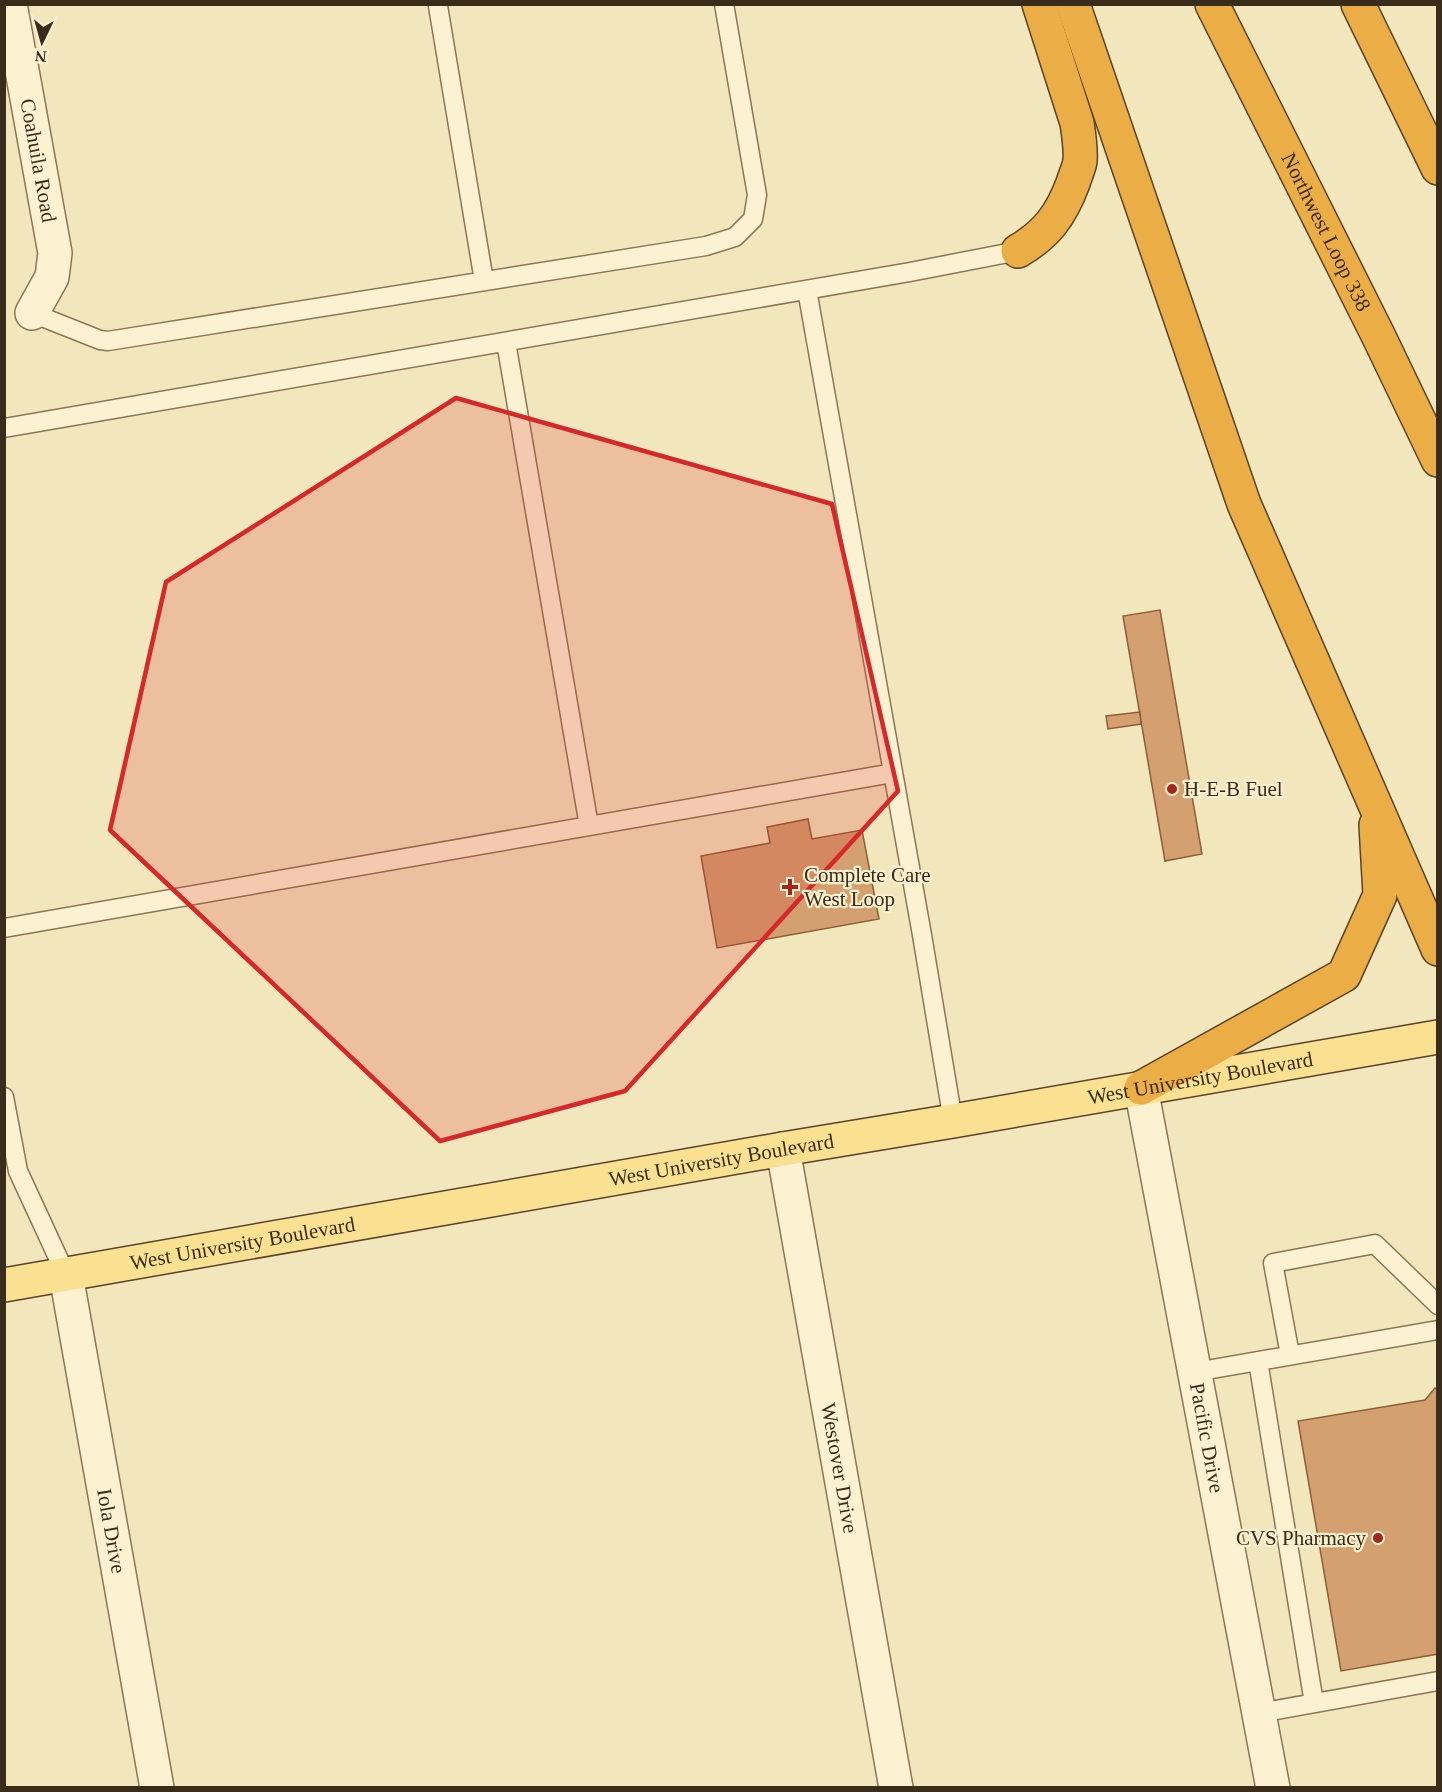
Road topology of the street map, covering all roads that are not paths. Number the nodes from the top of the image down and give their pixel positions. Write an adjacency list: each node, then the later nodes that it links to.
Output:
1 (10, 4): 8 (street, Coahuila Road)
2 (724, 4): 11 (lane)
3 (1039, 4): 10 (highway)
4 (1073, 4): 18 (highway)
5 (1212, 4): 16 (highway, Northwest Loop 338)
6 (1358, 4): 9 (highway)
7 (438, 6): 11 (lane)
8 (15, 85): 13 (street, Coahuila Road)
9 (1437, 168)
10 (1018, 251): 12 (lane)
11 (484, 281): 13 (lane)
12 (807, 290): 14 (lane); 17 (lane)
13 (32, 313)
14 (506, 342): 15 (lane); 19 (lane)
15 (4, 428)
16 (1437, 460)
17 (893, 772): 19 (lane); 27 (lane)
18 (1375, 806): 20 (highway); 25 (highway)
19 (589, 826): 22 (lane)
20 (1399, 860): 21 (highway); 23 (highway)
21 (1437, 892)
22 (4, 928)
23 (1437, 949)
24 (1437, 1038): 25 (main road, West University Boulevard)
25 (1141, 1088): 27 (main road, West University Boulevard); 35 (street, Pacific Drive)
26 (4, 1096): 29 (lane)
27 (954, 1121): 28 (main road, West University Boulevard)
28 (783, 1149): 29 (main road, West University Boulevard); 40 (street, Westover Drive)
29 (66, 1275): 30 (main road, West University Boulevard); 39 (street, Iola Drive)
30 (4, 1285)
31 (1437, 1305): 33 (lane)
32 (1437, 1330): 33 (lane)
33 (1290, 1355): 34 (lane)
34 (1258, 1361): 35 (lane); 37 (lane)
35 (1195, 1372): 38 (street, Pacific Drive)
36 (1437, 1681): 37 (lane)
37 (1314, 1703): 38 (lane)
38 (1259, 1713): 41 (street, Pacific Drive)
39 (157, 1788)
40 (896, 1788)
41 (1273, 1788)

